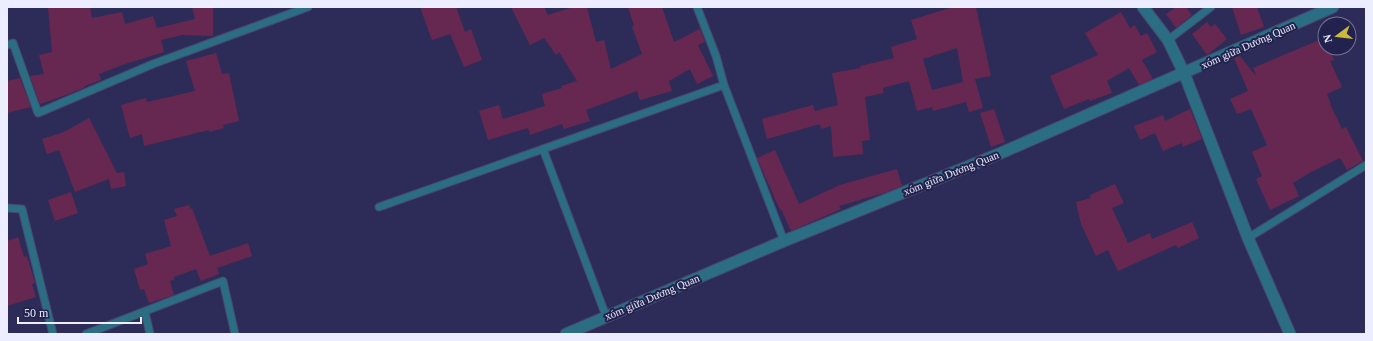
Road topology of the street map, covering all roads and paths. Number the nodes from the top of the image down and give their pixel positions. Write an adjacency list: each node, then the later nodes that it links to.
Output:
1 (308, 7): 7 (lane)
2 (697, 7): 9 (lane)
3 (1143, 7): 6 (street)
4 (1211, 7): 6 (lane)
5 (1333, 7): 8 (street, xóm giữa Dương Quan)
6 (1168, 40): 8 (street)
7 (7, 46)
8 (1184, 73): 14 (street); 15 (street, xóm giữa Dương Quan)
9 (724, 85): 10 (lane); 15 (lane)
10 (543, 149): 12 (lane); 17 (lane)
11 (1366, 165): 14 (lane)
12 (379, 207)
13 (7, 208): 18 (lane)
14 (1248, 238): 23 (street)
15 (784, 241): 17 (street, xóm giữa Dương Quan)
16 (145, 312): 19 (lane); 20 (lane); 21 (lane)
17 (606, 316): 22 (street, xóm giữa Dương Quan)
18 (54, 334)
19 (86, 334)
20 (150, 334)
21 (235, 334)
22 (566, 334)
23 (1290, 334)

